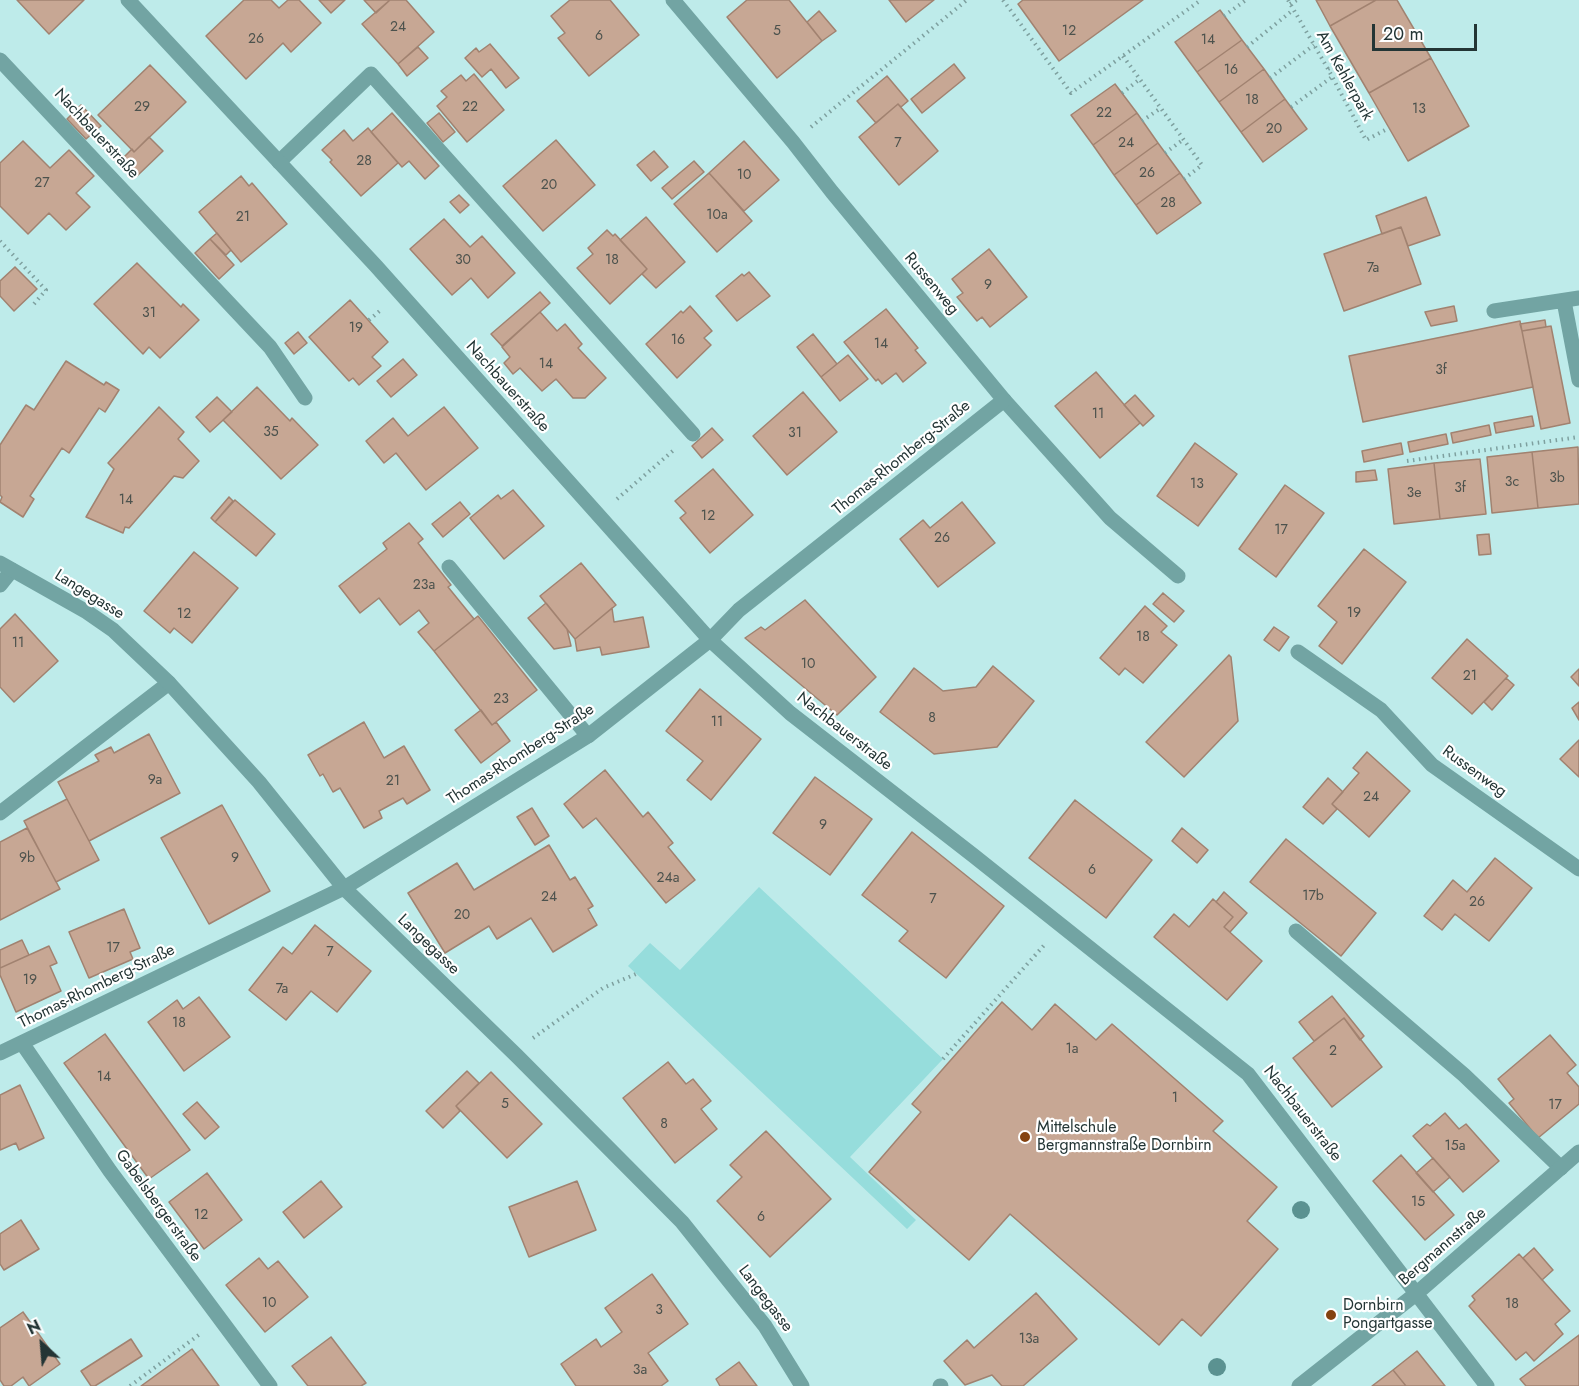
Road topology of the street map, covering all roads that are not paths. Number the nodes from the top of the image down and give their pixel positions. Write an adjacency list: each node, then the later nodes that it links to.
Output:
1 (128, 0): 4 (street, Nachbauerstraße)
2 (673, 0): 9 (street, Russenweg)
3 (0, 60): 8 (street, Nachbauerstraße)
4 (279, 162): 10 (street); 15 (street, Nachbauerstraße)
5 (1572, 300): 6 (street); 7 (street)
6 (1494, 311)
7 (1579, 380)
8 (305, 398)
9 (1004, 399): 13 (street, Russenweg); 15 (street, Thomas-Rhomberg-Straße)
10 (693, 434)
11 (6, 567): 14 (street); 17 (street, Langegasse)
12 (449, 567): 18 (street)
13 (1178, 576)
14 (0, 585)
15 (710, 640): 18 (street, Thomas-Rhomberg-Straße); 27 (street, Nachbauerstraße)
16 (1298, 652): 20 (street, Russenweg)
17 (169, 683): 19 (street); 21 (street, Langegasse)
18 (588, 736): 21 (street, Thomas-Rhomberg-Straße)
19 (0, 813)
20 (1579, 869)
21 (344, 888): 23 (street, Thomas-Rhomberg-Straße); 29 (street, Langegasse)
22 (1296, 931): 26 (street)
23 (22, 1043): 24 (street, Thomas-Rhomberg-Straße); 28 (street, Gabelsbergerstraße)
24 (0, 1053)
25 (1579, 1152): 26 (street, Bergmannstraße)
26 (1561, 1168): 27 (street, Bergmannstraße)
27 (1417, 1293): 30 (street, Bergmannstraße); 31 (street, Nachbauerstraße)
28 (270, 1386)
29 (802, 1386)
30 (1299, 1386)
31 (1487, 1386)

